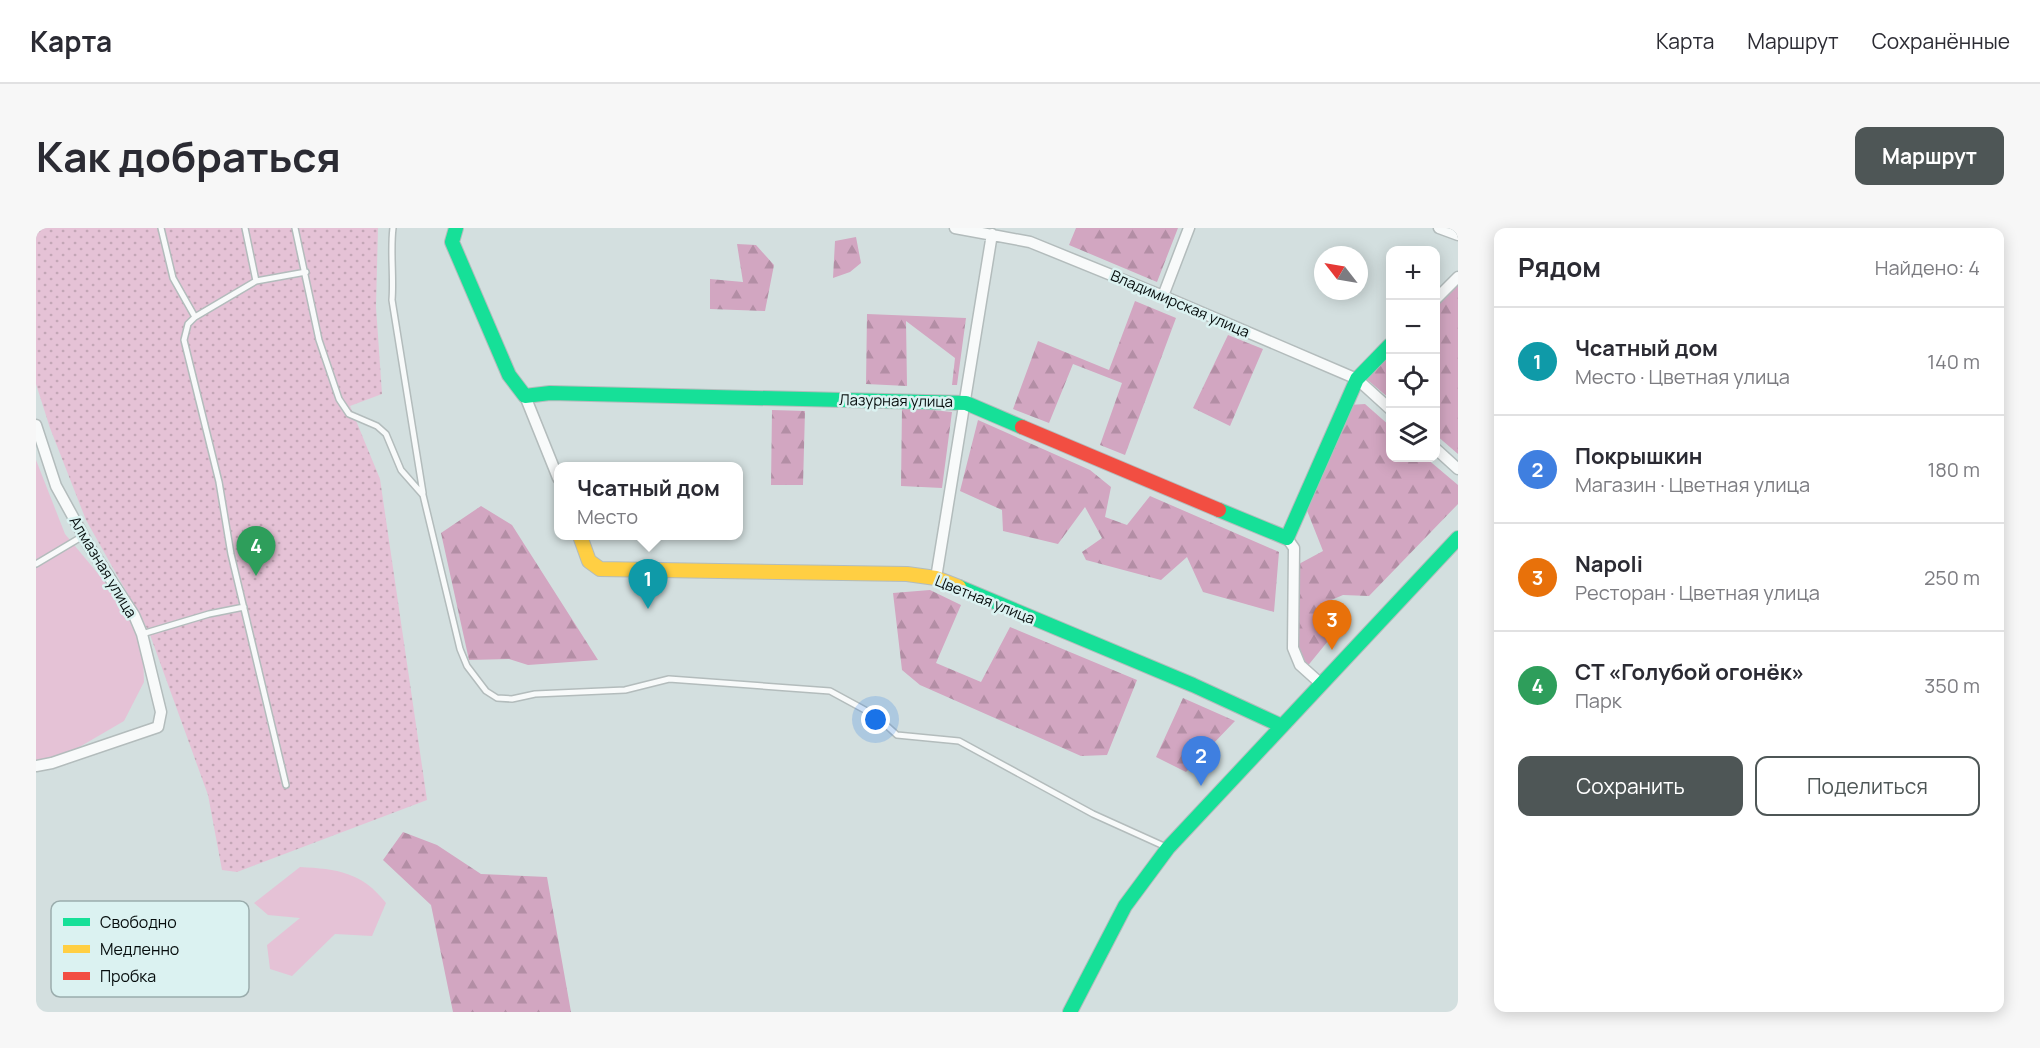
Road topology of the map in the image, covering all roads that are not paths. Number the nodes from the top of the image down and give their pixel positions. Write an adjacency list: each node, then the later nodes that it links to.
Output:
1 (161, 228): 16 (lane)
2 (245, 228): 13 (lane)
3 (295, 228): 11 (lane)
4 (393, 228): 26 (lane)
5 (954, 228): 9 (street, Владимирская улица)
6 (1189, 228): 15 (street)
7 (1439, 228): 10 (street)
8 (455, 229): 19 (street)
9 (992, 234): 15 (street, Владимирская улица); 20 (street)
10 (1458, 235)
11 (306, 272): 13 (lane); 26 (lane)
12 (1458, 277): 14 (street)
13 (256, 281): 16 (lane)
14 (1440, 295)
15 (1163, 296): 18 (street, Владимирская улица)
16 (195, 316): 33 (lane)
17 (1386, 349): 18 (street)
18 (1357, 379): 21 (street, Владимирская улица); 28 (street)
19 (525, 396): 20 (street, Лазурная улица); 24 (street)
20 (966, 403): 28 (street, Лазурная улица); 32 (street)
21 (1389, 408)
22 (36, 425): 27 (street, Алмазная улица)
23 (1440, 453): 25 (street)
24 (554, 468)
25 (1458, 469)
26 (423, 495): 39 (lane)
27 (83, 536): 31 (lane); 34 (street, Алмазная улица)
28 (1287, 538): 35 (street)
29 (1458, 538): 35 (street)
30 (581, 540): 32 (street, Цветная улица)
31 (36, 564)
32 (936, 578): 36 (street, Цветная улица)
33 (244, 607): 34 (lane); 38 (lane)
34 (142, 634): 37 (street, Алмазная улица)
35 (1320, 684): 36 (street)
36 (1282, 726): 39 (street)
37 (36, 766)
38 (286, 785)
39 (1168, 848): 40 (street)
40 (1070, 1012)

